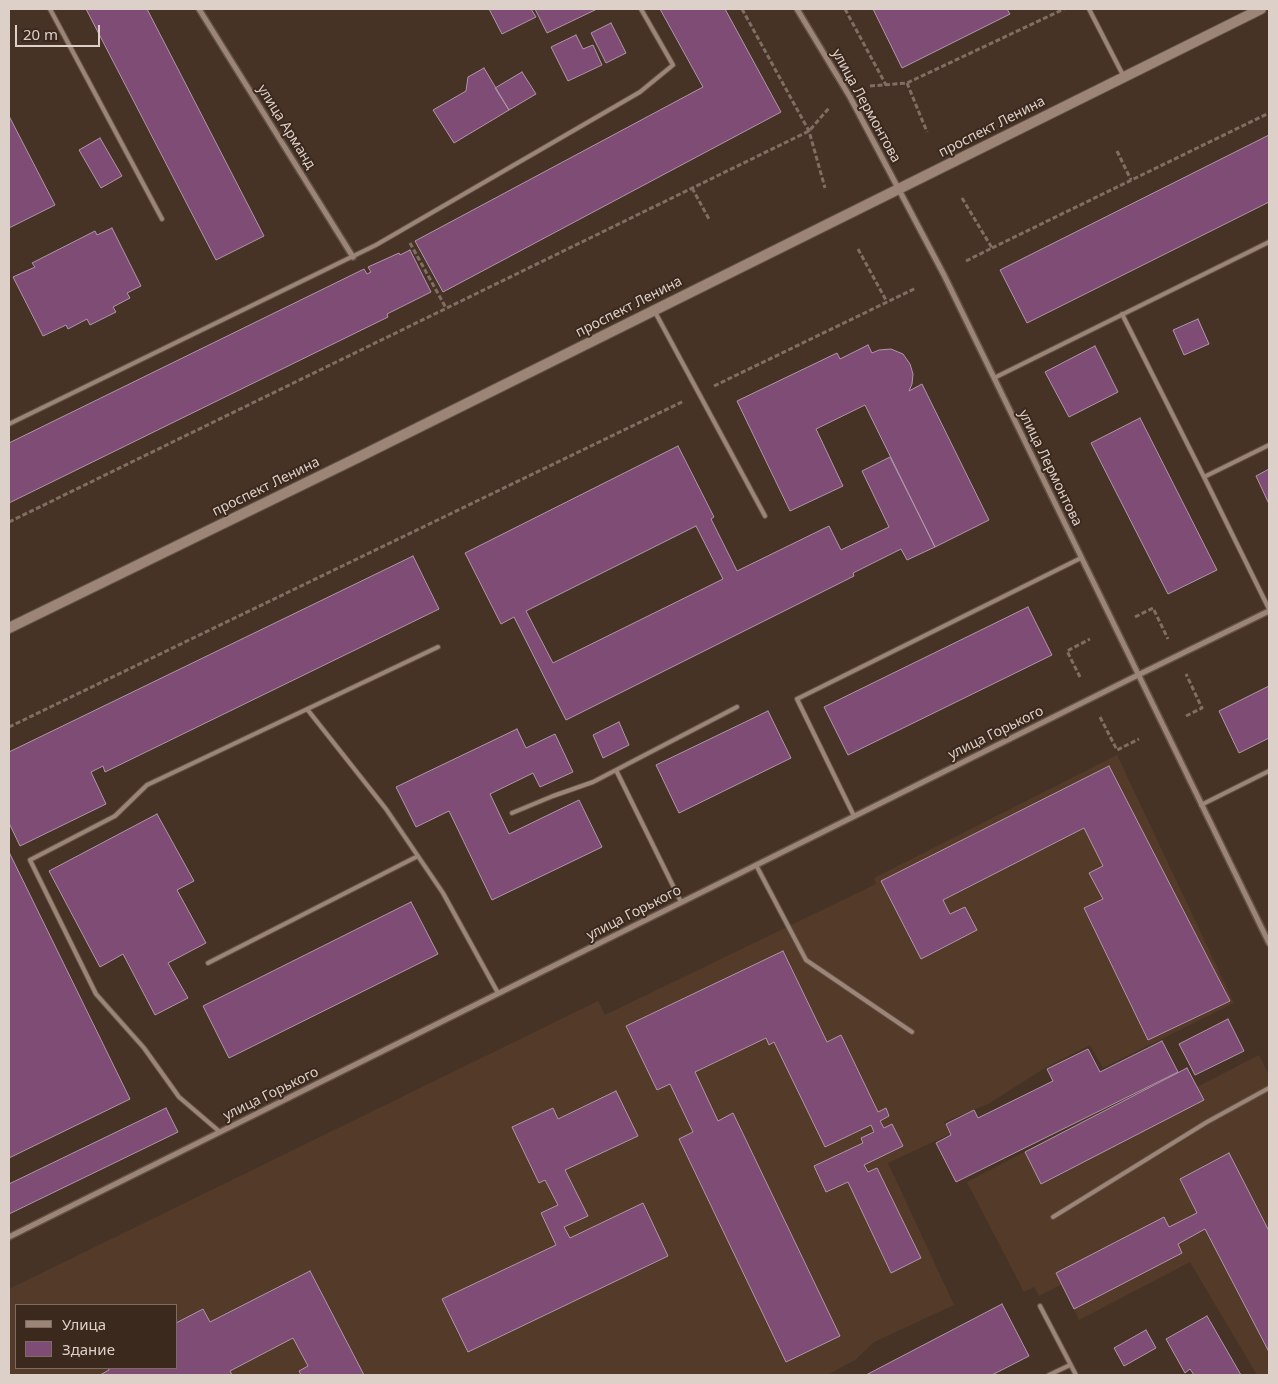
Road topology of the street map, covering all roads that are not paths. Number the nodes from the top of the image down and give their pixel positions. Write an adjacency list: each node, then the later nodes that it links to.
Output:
1 (50, 9): 9 (lane)
2 (199, 9): 11 (street, улица Арманд)
3 (641, 9): 11 (lane)
4 (798, 9): 8 (street, улица Лермонтова)
5 (1089, 9): 7 (lane)
6 (1261, 9): 7 (main road, проспект Ленина)
7 (1124, 77): 8 (main road, проспект Ленина)
8 (898, 188): 12 (main road, проспект Ленина); 14 (street, улица Лермонтова)
9 (162, 219)
10 (1269, 242): 13 (lane)
11 (353, 257): 15 (lane)
12 (654, 310): 18 (lane); 21 (main road, проспект Ленина)
13 (1122, 314): 14 (lane); 17 (lane)
14 (994, 378): 19 (street, улица Лермонтова)
15 (9, 424)
16 (1269, 445): 17 (lane)
17 (1204, 477): 20 (lane)
18 (766, 516)
19 (1081, 558): 23 (street, улица Лермонтова); 30 (lane)
20 (1269, 610): 23 (street, улица Горького)
21 (9, 628)
22 (438, 647): 25 (lane)
23 (1138, 675): 28 (street, улица Лермонтова); 30 (street, улица Горького)
24 (737, 707): 26 (lane)
25 (307, 709): 31 (lane); 39 (lane)
26 (616, 770): 29 (lane); 33 (lane)
27 (1269, 771): 28 (lane)
28 (1202, 805): 34 (street, улица Лермонтова)
29 (512, 814)
30 (854, 816): 32 (street, улица Горького)
31 (418, 856): 35 (lane); 36 (lane)
32 (756, 865): 33 (street, улица Горького); 37 (lane)
33 (682, 902): 36 (street, улица Горького)
34 (1269, 943)
35 (208, 963)
36 (498, 993): 39 (street, улица Горького)
37 (912, 1032)
38 (1269, 1088): 40 (lane)
39 (220, 1132): 41 (street, улица Горького)
40 (1053, 1217)
41 (9, 1237)
42 (1040, 1306): 43 (lane)
43 (1070, 1365): 44 (lane); 45 (lane)
44 (1049, 1375)
45 (1076, 1375)

